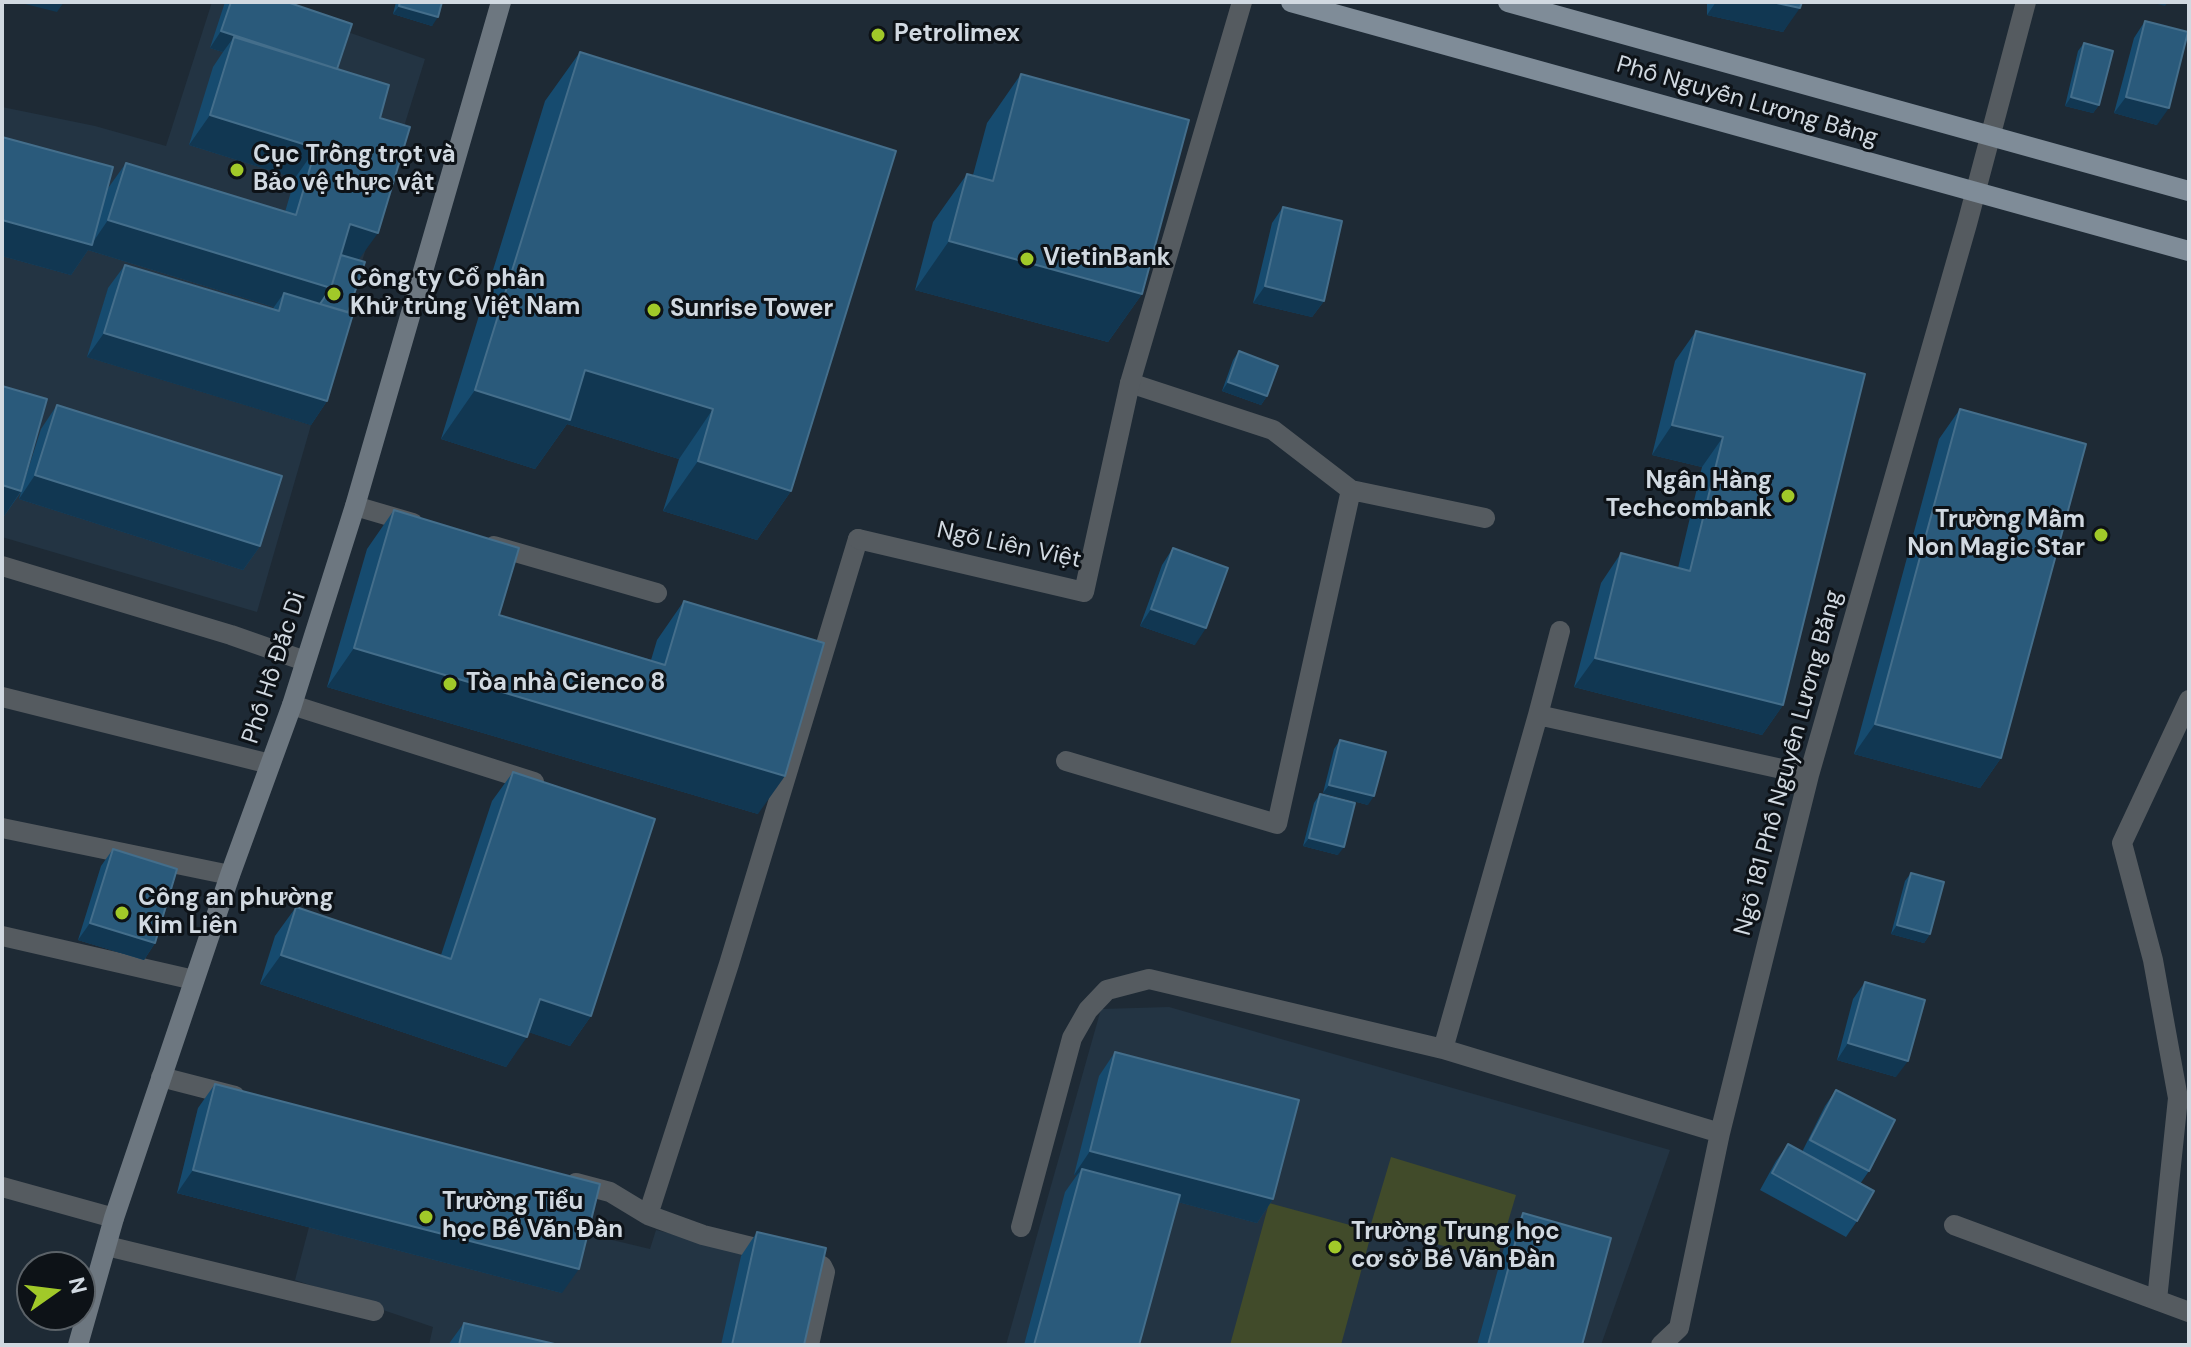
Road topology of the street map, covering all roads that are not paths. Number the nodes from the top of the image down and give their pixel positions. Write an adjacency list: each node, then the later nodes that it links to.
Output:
1 (501, 2): 12 (street, Phố Hồ Đắc Di)
2 (1242, 2): 10 (street, Ngõ Liên Việt)
3 (1291, 2): 8 (main road, Phố Nguyễn Lương Bằng)
4 (1508, 2): 6 (main road, Phố Nguyễn Lương Bằng)
5 (2026, 2): 6 (street, Ngõ 181 Phố Nguyễn Lương Bằng)
6 (1990, 136): 7 (main road, Phố Nguyễn Lương Bằng); 8 (street, Ngõ 181 Phố Nguyễn Lương Bằng)
7 (2189, 191)
8 (1975, 192): 9 (main road, Phố Nguyễn Lương Bằng); 26 (street, Ngõ 181 Phố Nguyễn Lương Bằng)
9 (2189, 251)
10 (1130, 383): 11 (street); 38 (street, Ngõ Liên Việt)
11 (1351, 490): 13 (street); 24 (street)
12 (355, 506): 14 (street); 19 (street, Phố Hồ Đắc Di)
13 (1485, 518)
14 (431, 528)
15 (476, 541): 17 (street)
16 (2, 566): 19 (street)
17 (657, 593)
18 (1560, 631): 23 (street)
19 (305, 661): 22 (street, Phố Hồ Đắc Di)
20 (2, 697): 25 (street)
21 (2189, 700): 43 (street)
22 (292, 705): 25 (street, Phố Hồ Đắc Di); 27 (street)
23 (1538, 715): 26 (street); 32 (street)
24 (1066, 761)
25 (270, 764): 29 (street, Phố Hồ Đắc Di)
26 (1809, 775): 35 (street, Ngõ 181 Phố Nguyễn Lương Bằng)
27 (556, 789)
28 (2, 828): 29 (street)
29 (230, 875): 31 (street, Phố Hồ Đắc Di)
30 (2, 936): 31 (street)
31 (194, 980): 33 (street, Phố Hồ Đắc Di)
32 (1443, 1049): 35 (street); 41 (street)
33 (161, 1077): 34 (street); 39 (street, Phố Hồ Đắc Di)
34 (254, 1101)
35 (1720, 1133): 48 (street, Ngõ 181 Phố Nguyễn Lương Bằng)
36 (563, 1180): 38 (street)
37 (2, 1187): 39 (street)
38 (648, 1215): 47 (street)
39 (114, 1218): 42 (street, Phố Hồ Đắc Di)
40 (1954, 1225): 43 (street)
41 (1021, 1227)
42 (107, 1246): 44 (street); 46 (street, Phố Hồ Đắc Di)
43 (2157, 1300): 45 (street)
44 (374, 1311)
45 (2189, 1312)
46 (78, 1345)
47 (809, 1345)
48 (1661, 1345)

